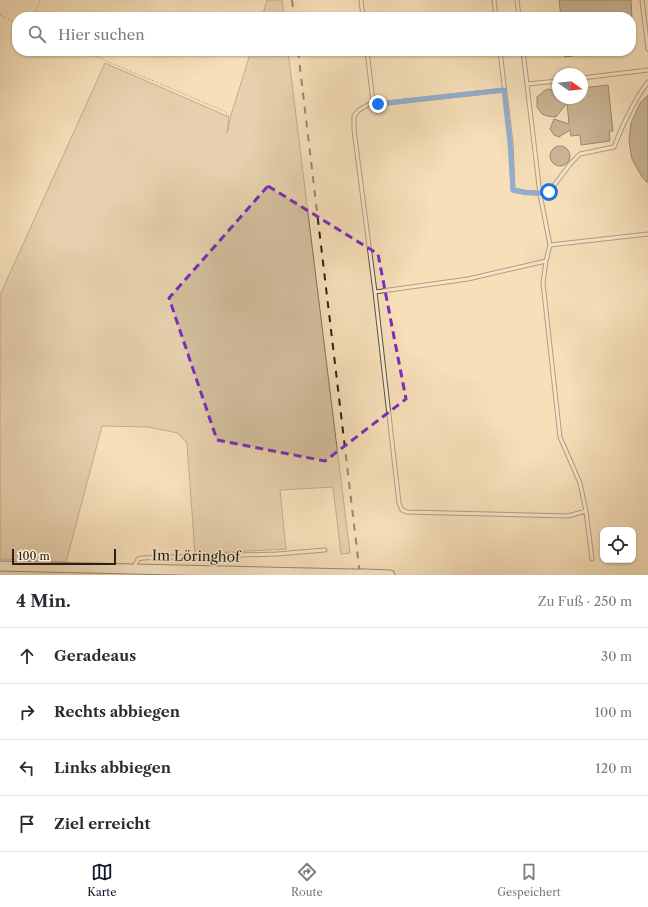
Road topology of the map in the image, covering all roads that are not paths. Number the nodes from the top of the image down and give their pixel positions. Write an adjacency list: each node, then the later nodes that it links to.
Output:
1 (360, 0): 5 (lane)
2 (494, 0): 6 (lane)
3 (517, 0): 7 (lane)
4 (642, 0): 8 (lane)
5 (361, 12)
6 (495, 12)
7 (518, 12)
8 (648, 49)
9 (368, 56): 18 (lane)
10 (501, 56): 17 (lane)
11 (524, 56): 16 (lane)
12 (648, 70): 13 (lane)
13 (588, 77)
14 (552, 82): 16 (lane)
15 (648, 82): 19 (lane)
16 (527, 84): 19 (lane)
17 (504, 90): 18 (lane); 19 (lane)
18 (373, 102): 23 (lane)
19 (540, 194): 21 (lane)
20 (648, 234): 21 (lane)
21 (550, 245): 22 (lane)
22 (546, 261): 23 (lane); 24 (lane)
23 (375, 292): 24 (lane)
24 (586, 511): 26 (lane)
25 (325, 550): 28 (lane)
26 (592, 559)
27 (0, 566): 28 (street, Im Löringhof)
28 (133, 569): 29 (street, Im Löringhof)
29 (352, 574): 30 (street, Im Löringhof, bridge)
30 (364, 574): 31 (street, Im Löringhof)
31 (390, 575)

